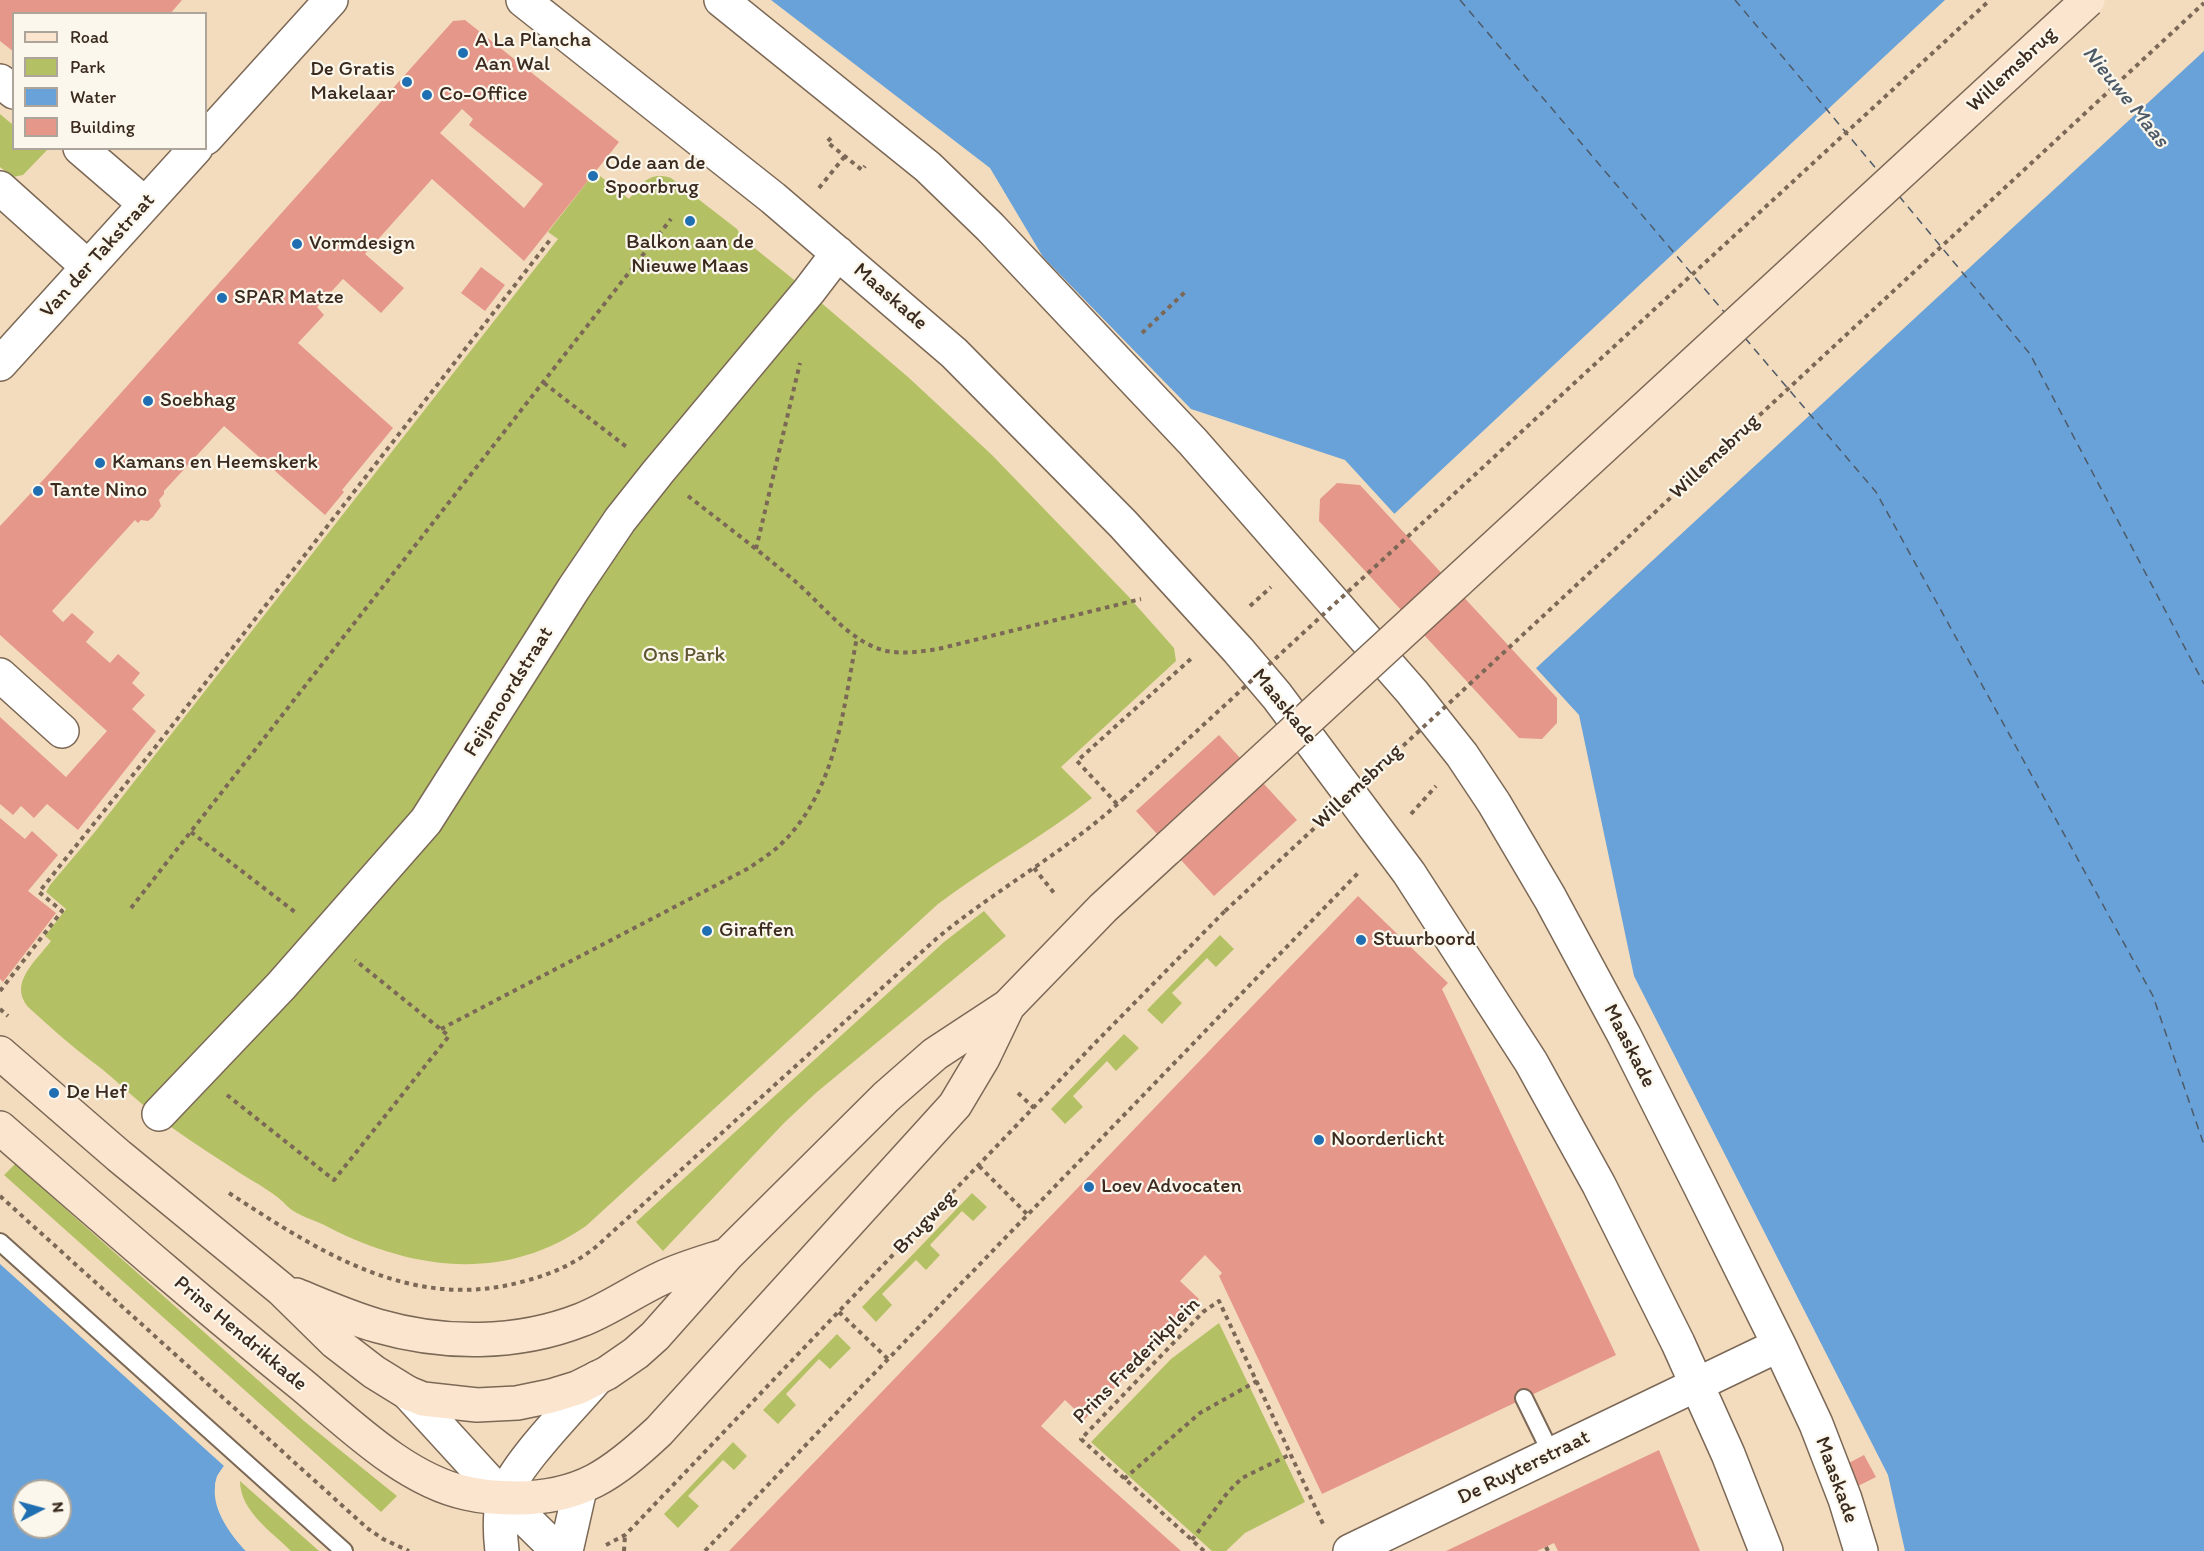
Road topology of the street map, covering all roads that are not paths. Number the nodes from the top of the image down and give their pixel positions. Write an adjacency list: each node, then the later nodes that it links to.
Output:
1 (331, 0): 7 (street)
2 (523, 0): 12 (street, Maaskade)
3 (721, 0): 24 (street, Maaskade)
4 (2088, 0): 17 (main road, Willemsbrug, bridge)
5 (0, 81): 6 (street)
6 (12, 90)
7 (207, 137)
8 (82, 150): 11 (street)
9 (194, 150): 11 (street, Van der Takstraat)
10 (0, 188): 13 (street)
11 (145, 204): 13 (street, Van der Takstraat)
12 (838, 253): 19 (street, Feijenoordstraat); 26 (street, Maaskade)
13 (88, 267): 14 (street, Van der Takstraat)
14 (0, 364)
15 (0, 675): 16 (street)
16 (62, 731)
17 (1008, 1006): 22 (main road); 30 (main road)
18 (0, 1053): 23 (main road)
19 (159, 1114)
20 (0, 1128): 31 (main road, Prins Hendrikkade)
21 (0, 1242): 33 (lane)
22 (727, 1255): 23 (main road); 25 (main road)
23 (281, 1289): 27 (main road)
24 (1779, 1345): 26 (street); 38 (street, Maaskade)
25 (597, 1378): 27 (main road); 31 (street)
26 (1697, 1384): 29 (street, De Ruyterstraat); 37 (street, Maaskade)
27 (408, 1393): 31 (street)
28 (1524, 1398): 29 (lane)
29 (1552, 1455): 32 (street, De Ruyterstraat)
30 (580, 1489): 31 (main road); 36 (street)
31 (504, 1498): 34 (street); 35 (street)
32 (1338, 1542)
33 (344, 1551)
34 (502, 1551)
35 (558, 1551)
36 (566, 1551)
37 (1766, 1551)
38 (1861, 1551)

